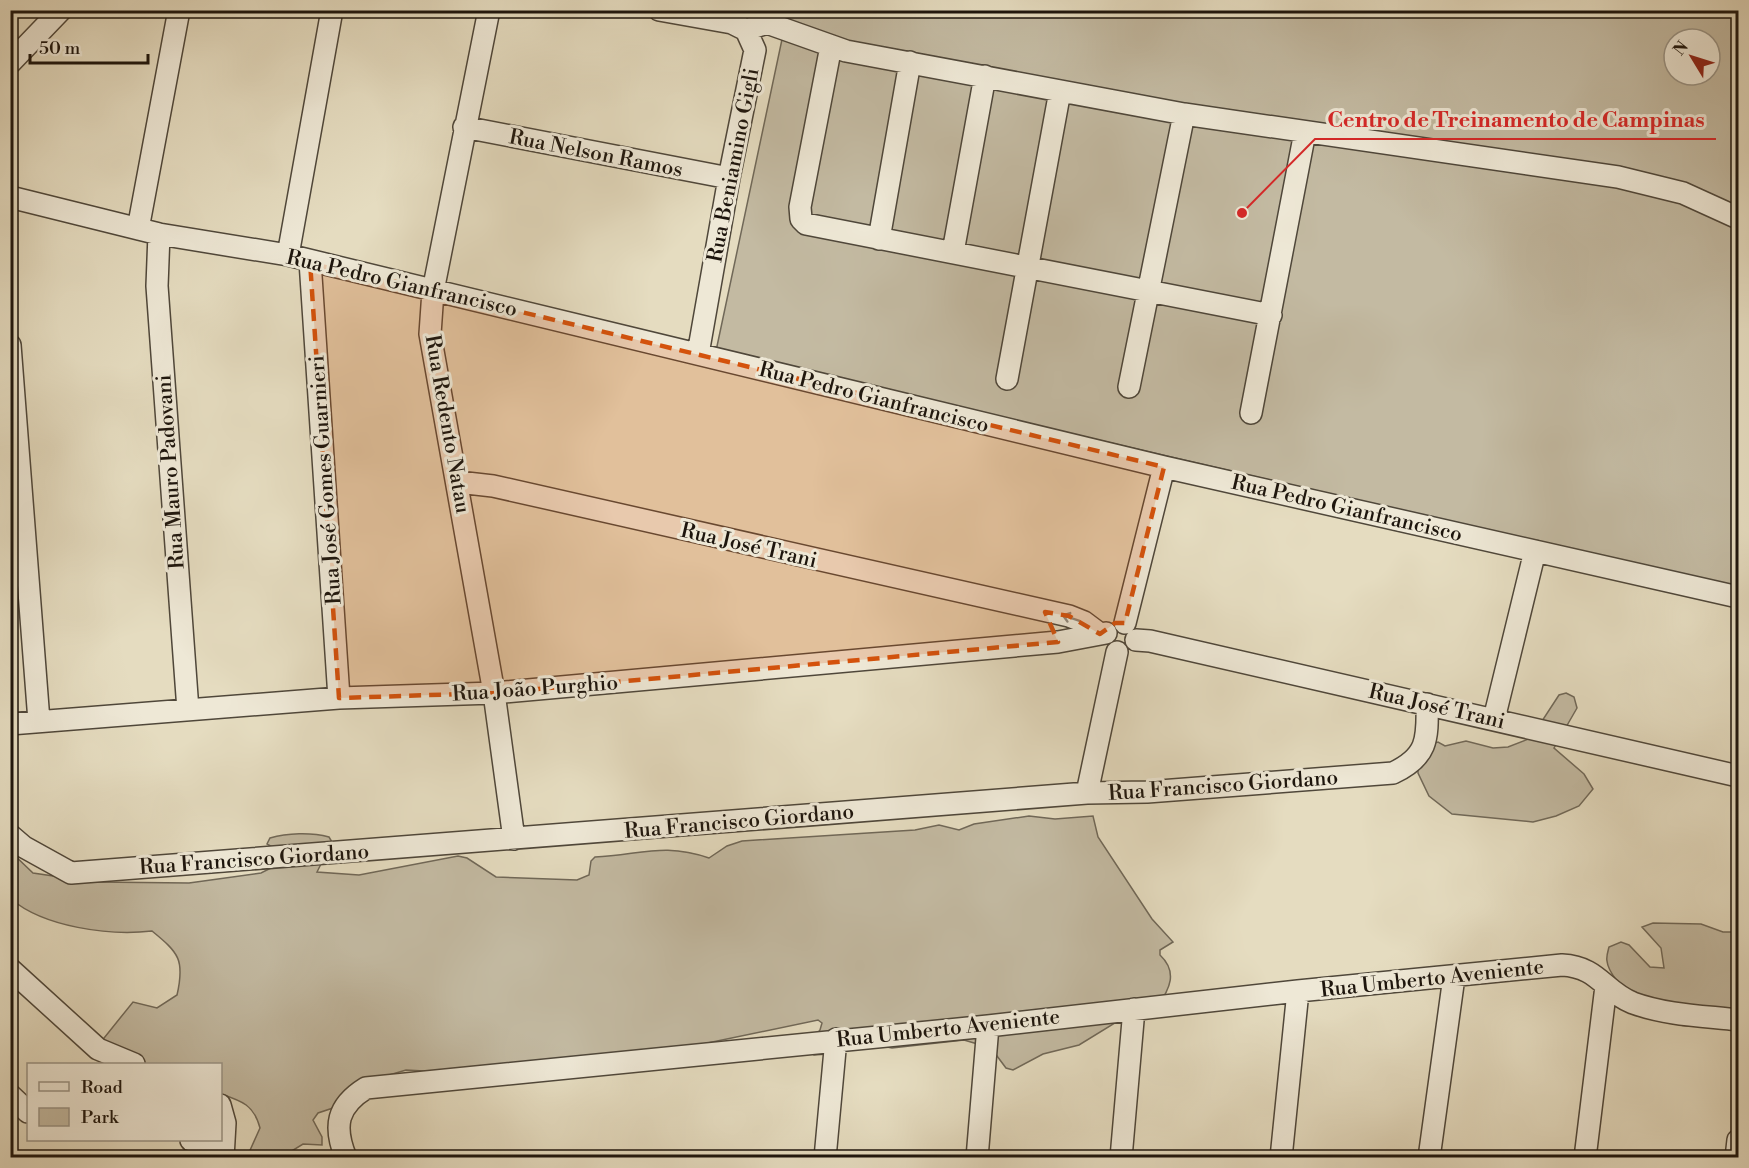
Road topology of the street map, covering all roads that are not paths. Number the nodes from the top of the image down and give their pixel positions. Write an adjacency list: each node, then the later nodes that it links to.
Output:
1 (61, 10): 9 (street)
2 (179, 10): 18 (street)
3 (332, 10): 22 (street)
4 (489, 10): 13 (street, Rua Redento Natau)
5 (659, 10): 6 (street)
6 (746, 30): 7 (street); 15 (street, Rua Beniamino Gigli)
7 (831, 46): 8 (street); 20 (street)
8 (910, 62): 10 (street); 20 (street)
9 (10, 63)
10 (985, 76): 11 (street); 21 (street)
11 (1060, 91): 12 (street); 24 (street)
12 (1184, 114): 14 (street); 26 (street)
13 (464, 127): 15 (street, Rua Nelson Ramos); 25 (street, Rua Redento Natau)
14 (1305, 132): 17 (street); 27 (street)
15 (729, 178): 29 (street, Rua Beniamino Gigli)
16 (10, 196): 18 (street, Rua Pedro Gianfrancisco)
17 (1738, 218)
18 (138, 229): 19 (street, Rua Pedro Gianfrancisco)
19 (159, 234): 22 (street, Rua Pedro Gianfrancisco); 44 (street, Rua Mauro Padovani)
20 (879, 239): 21 (street)
21 (953, 252): 24 (street)
22 (288, 255): 23 (street, Rua Pedro Gianfrancisco)
23 (310, 261): 25 (street, Rua Pedro Gianfrancisco); 42 (street, Rua José Gomes Guarnieri)
24 (1027, 267): 26 (street); 30 (street)
25 (433, 291): 29 (street, Rua Pedro Gianfrancisco); 34 (street, Rua Redento Natau)
26 (1147, 292): 27 (street); 31 (street)
27 (1270, 315): 32 (street)
28 (10, 345): 46 (street)
29 (698, 354): 33 (street, Rua Pedro Gianfrancisco)
30 (1007, 379)
31 (1129, 387)
32 (1251, 413)
33 (1164, 467): 35 (street, Rua Pedro Gianfrancisco); 38 (street)
34 (458, 482): 37 (street, Rua José Trani); 41 (street, Rua Redento Natau)
35 (1535, 551): 36 (street, Rua Pedro Gianfrancisco); 45 (street)
36 (1738, 597)
37 (1039, 611): 39 (street, Rua José Trani, one-way to 37); 40 (street)
38 (1131, 632): 39 (street); 43 (street, Rua José Trani)
39 (1108, 641): 40 (street, Rua João Purghio); 49 (street)
40 (1058, 642): 41 (street, Rua João Purghio)
41 (494, 693): 42 (street, Rua João Purghio); 51 (street, Rua Redento Natau)
42 (339, 698): 44 (street, Rua João Purghio)
43 (1427, 704): 45 (street, Rua José Trani); 49 (street, Rua Francisco Giordano)
44 (188, 710): 46 (street, Rua João Purghio)
45 (1494, 719): 48 (street, Rua José Trani)
46 (39, 721): 47 (street, Rua João Purghio)
47 (10, 724)
48 (1738, 776)
49 (1088, 794): 51 (street, Rua Francisco Giordano)
50 (10, 835): 51 (street, Rua Francisco Giordano)
51 (514, 839)
52 (10, 969): 60 (street)
53 (1454, 977): 54 (street, Rua Umberto Aveniente); 55 (street, Rua Umberto Aveniente); 72 (street)
54 (1606, 986): 57 (street, Rua Umberto Aveniente); 73 (street)
55 (1299, 991): 56 (street, Rua Umberto Aveniente); 71 (street)
56 (1134, 1009): 58 (street, Rua Umberto Aveniente); 70 (street)
57 (1738, 1020)
58 (988, 1026): 59 (street, Rua Umberto Aveniente); 69 (street)
59 (836, 1039): 67 (street, Rua Umberto Aveniente); 68 (street)
60 (130, 1063)
61 (10, 1095): 62 (street)
62 (27, 1111)
63 (223, 1114): 66 (street)
64 (1738, 1140): 74 (street)
65 (194, 1141): 66 (street)
66 (223, 1152)
67 (346, 1158)
68 (825, 1158)
69 (977, 1158)
70 (1121, 1158)
71 (1281, 1158)
72 (1429, 1158)
73 (1585, 1158)
74 (1736, 1158)

